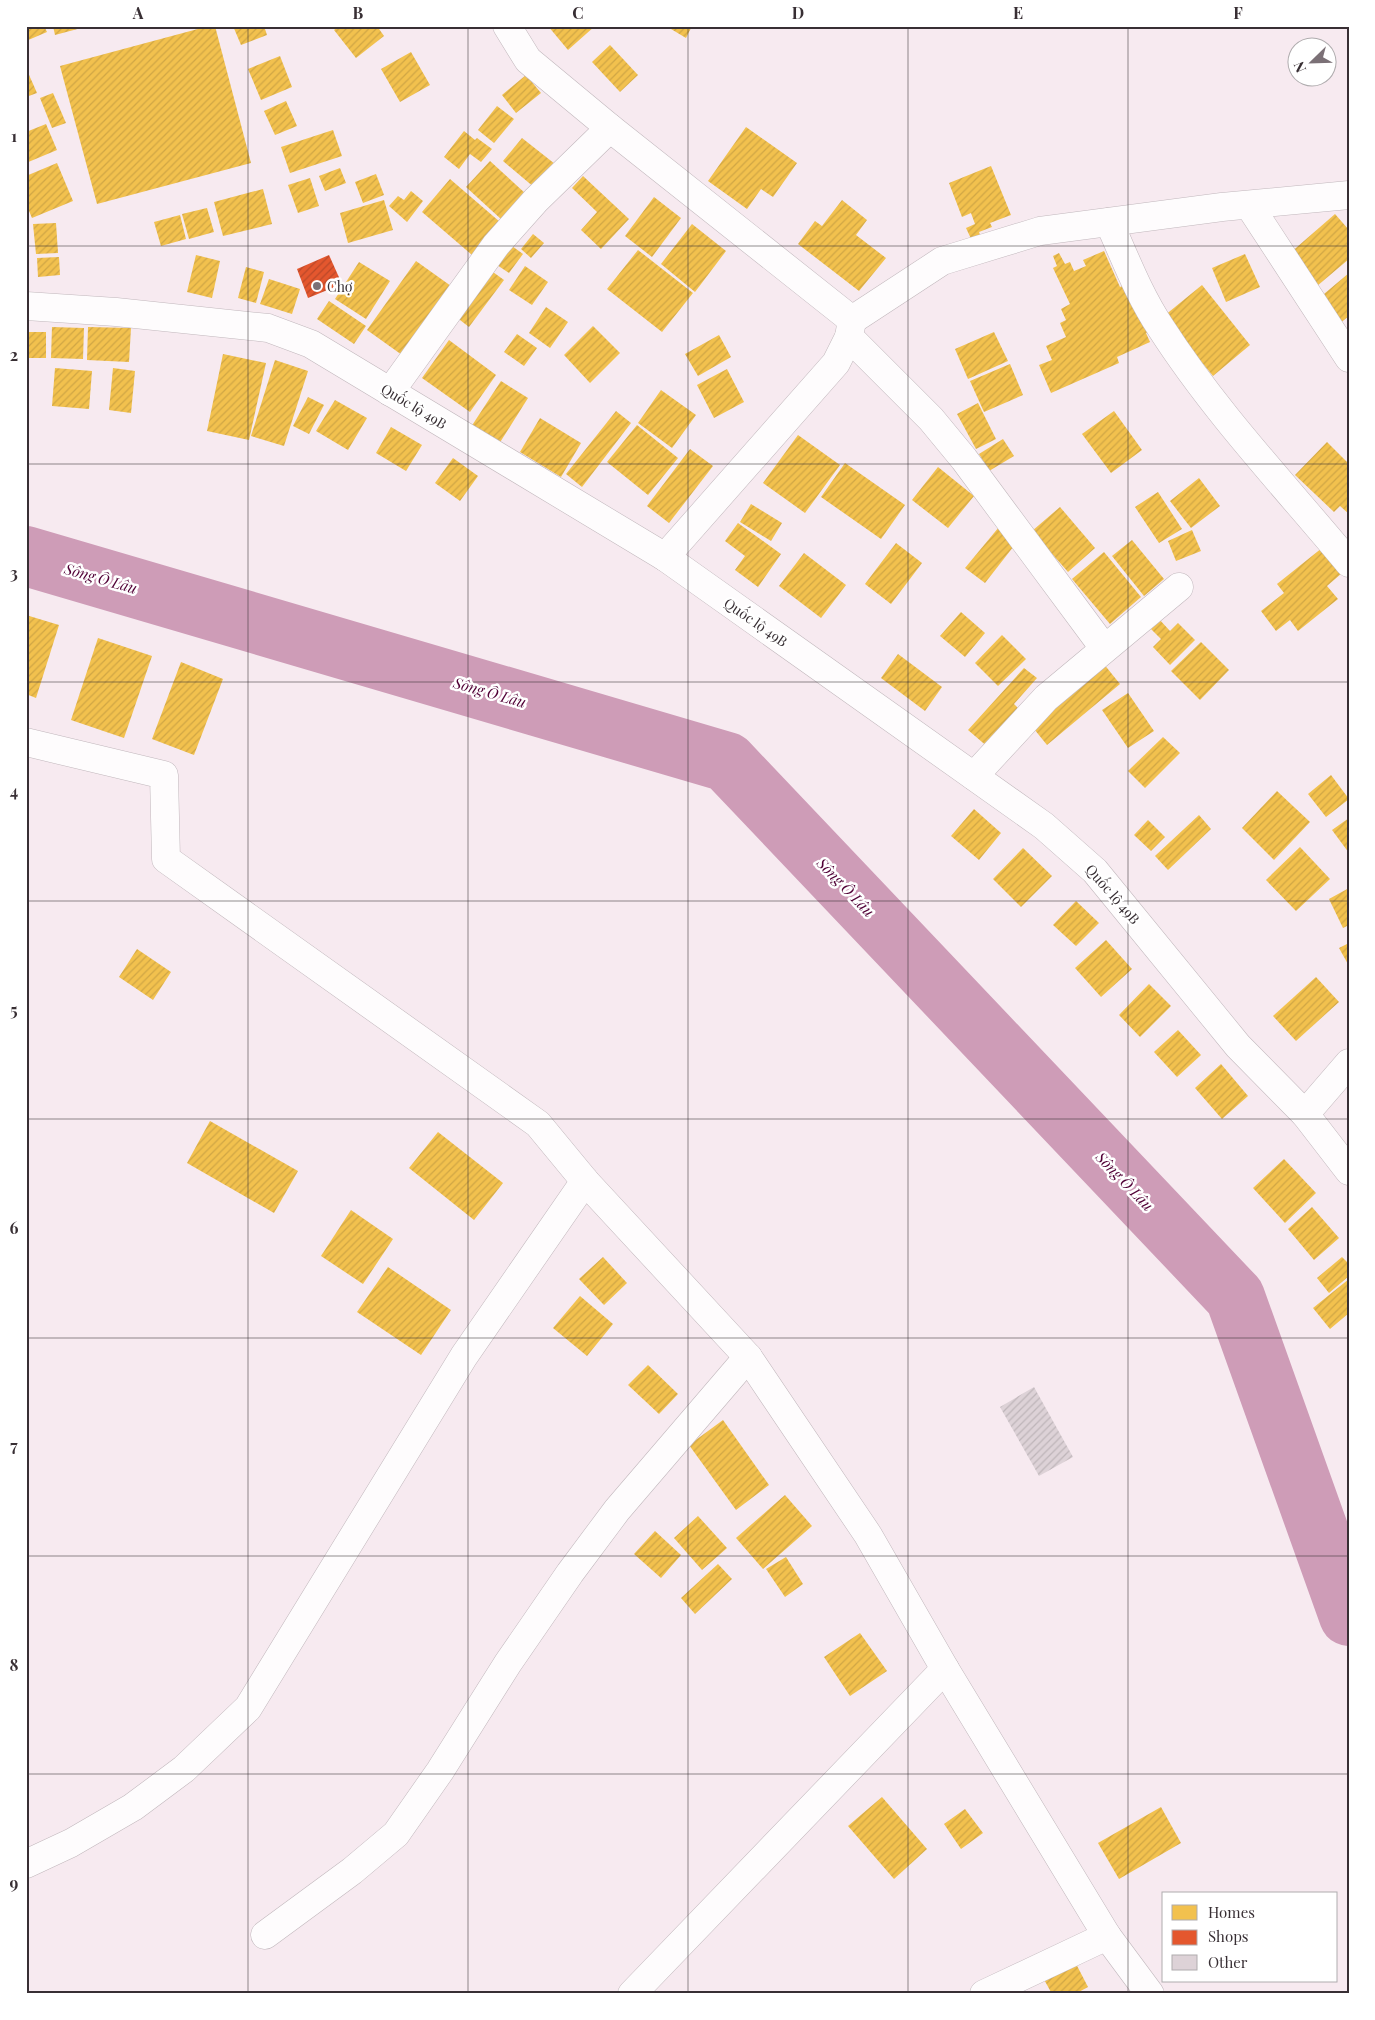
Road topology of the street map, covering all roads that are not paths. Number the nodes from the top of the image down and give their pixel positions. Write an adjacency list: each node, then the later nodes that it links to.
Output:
1 (507, 26): 2 (street)
2 (610, 128): 7 (street); 9 (street)
3 (1349, 195): 4 (street)
4 (1249, 205): 5 (street); 8 (street)
5 (1109, 222): 7 (street); 11 (street)
6 (26, 306): 9 (street, Quốc lộ 49B)
7 (851, 328): 10 (street); 13 (street)
8 (1349, 358)
9 (390, 392): 10 (street, Quốc lộ 49B)
10 (665, 557): 15 (street, Quốc lộ 49B)
11 (1349, 563)
12 (1179, 587): 13 (street)
13 (1104, 648): 15 (street)
14 (26, 742): 19 (street)
15 (974, 776): 17 (street, Quốc lộ 49B)
16 (1349, 1064): 17 (street)
17 (1304, 1114): 18 (street, Quốc lộ 49B)
18 (1349, 1171)
19 (585, 1181): 20 (street); 22 (street)
20 (748, 1357): 21 (street); 23 (street)
21 (945, 1669): 24 (street); 25 (street)
22 (26, 1864)
23 (265, 1934)
24 (1108, 1936): 26 (street); 27 (street)
25 (632, 1994)
26 (984, 1994)
27 (1150, 1994)

